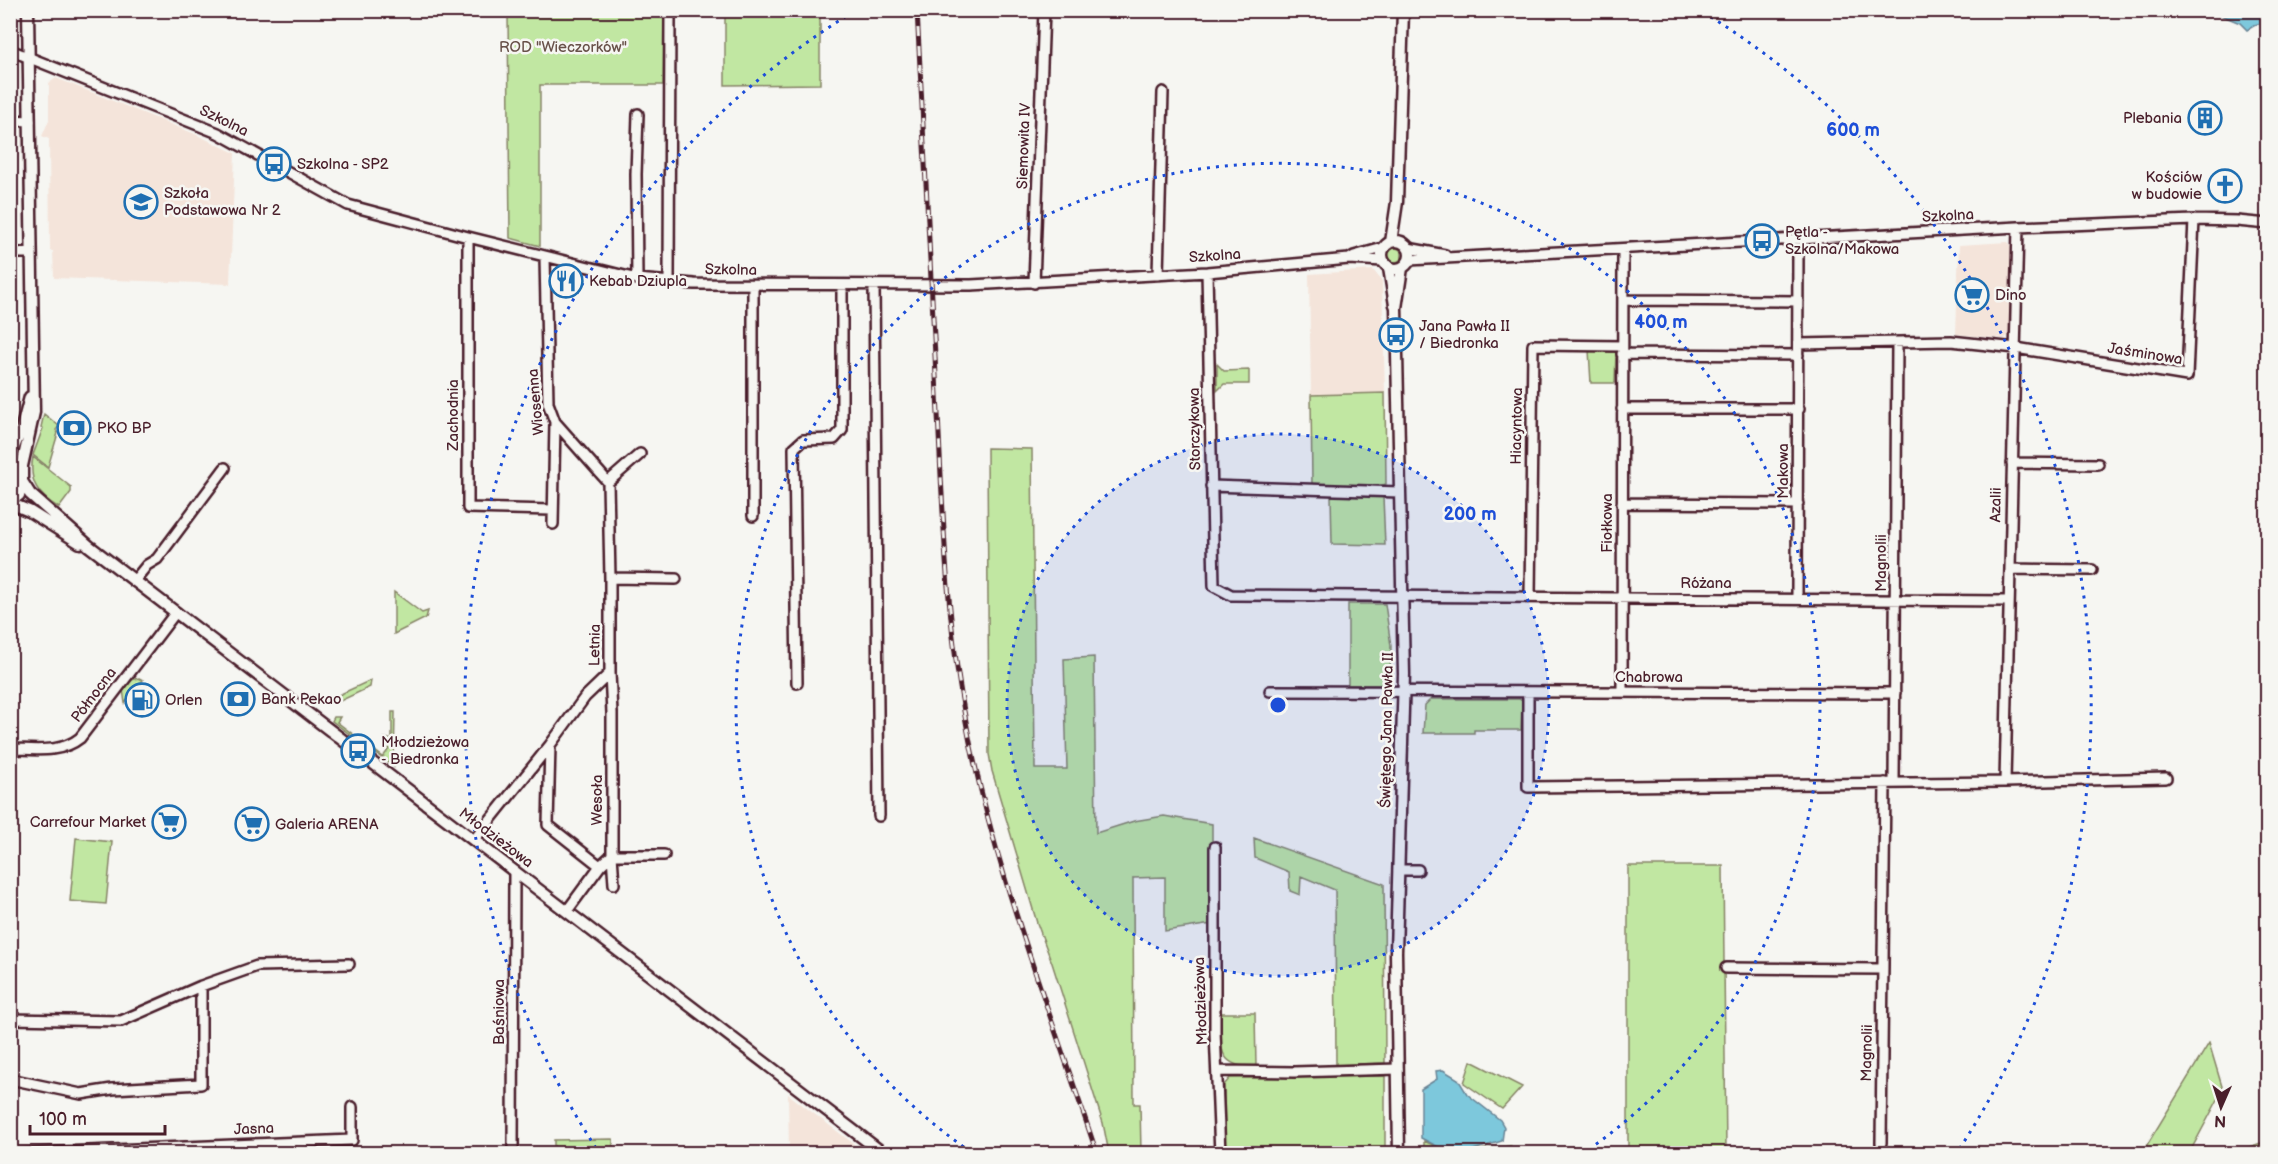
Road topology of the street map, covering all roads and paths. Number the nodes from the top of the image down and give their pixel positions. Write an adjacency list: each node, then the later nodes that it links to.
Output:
1 (28, 10): 6 (street)
2 (670, 10): 30 (street)
3 (1044, 10): 31 (street, Siemowita IV)
4 (1403, 10): 11 (street)
5 (10, 50): 6 (street, Szkolna)
6 (29, 57): 10 (street); 15 (street, Szkolna)
7 (1162, 92): 28 (street)
8 (638, 114): 29 (street)
9 (10, 120): 10 (street)
10 (30, 121): 21 (street)
11 (1397, 202): 17 (street); 18 (street)
12 (2194, 220): 13 (street, Szkolna); 14 (street, Szkolna); 40 (street, Jaśminowa)
13 (2268, 224)
14 (2018, 227): 16 (street, Szkolna); 40 (street, Azalii)
15 (468, 237): 22 (street, Szkolna); 60 (street, Zachodnia)
16 (1798, 239): 19 (street, Szkolna); 36 (street, Makowa)
17 (1387, 245): 18 (street); 24 (street, Szkolna); 25 (street, Świętego Jana Pawła II)
18 (1406, 246): 23 (street, Szkolna); 26 (street, Świętego Jana Pawła II)
19 (1623, 249): 23 (street, Szkolna); 35 (street, Fiołkowa)
20 (10, 253): 21 (street)
21 (31, 253): 43 (street)
22 (545, 256): 29 (street, Szkolna); 46 (street, Wiosenna)
23 (1450, 256): 26 (street, Szkolna)
24 (1349, 259): 25 (street, Szkolna); 27 (street, Szkolna)
25 (1386, 264): 26 (street); 37 (street, Świętego Jana Pawła II)
26 (1405, 264): 37 (street, Świętego Jana Pawła II)
27 (1207, 272): 28 (street, Szkolna); 55 (street, Storczykowa)
28 (1158, 275): 31 (street, Szkolna)
29 (637, 279): 30 (street, Szkolna)
30 (669, 283): 32 (street, Szkolna)
31 (1034, 283): 34 (street, Szkolna)
32 (753, 285): 33 (street, Szkolna); 61 (street)
33 (842, 286): 34 (street, Szkolna); 78 (street)
34 (874, 286): 89 (street)
35 (1623, 300): 36 (street); 41 (street, Fiołkowa)
36 (1798, 301): 39 (street, Makowa)
37 (1396, 308): 56 (street, Świętego Jana Pawła II)
38 (1897, 343): 39 (street); 40 (street); 74 (street, Magnolii)
39 (1798, 344): 42 (street, Makowa)
40 (2016, 348): 49 (street, Azalii)
41 (1622, 350): 42 (street); 44 (street, Fiołkowa); 71 (street, Hiacyntowa)
42 (1798, 355): 45 (street, Makowa)
43 (32, 391): 48 (street); 53 (street)
44 (1622, 409): 45 (street); 58 (street, Fiołkowa)
45 (1799, 409): 59 (street, Makowa)
46 (555, 422): 54 (street); 60 (street, Wiosenna)
47 (640, 454): 54 (street)
48 (10, 456)
49 (2012, 463): 51 (street); 64 (street, Azalii)
50 (10, 464): 53 (street, Młodzieżowa)
51 (2098, 464)
52 (225, 468): 68 (street)
53 (23, 479): 57 (street); 63 (street, Młodzieżowa)
54 (608, 482): 66 (street, Letnia)
55 (1210, 486): 56 (street); 69 (street, Storczykowa)
56 (1400, 492): 70 (street, Świętego Jana Pawła II)
57 (10, 502): 63 (street, Młodzieżowa)
58 (1622, 503): 59 (street); 72 (street, Fiołkowa)
59 (1798, 504): 73 (street, Makowa)
60 (552, 510): 62 (street, Wiosenna)
61 (753, 516)
62 (553, 524)
63 (89, 546): 68 (street, Młodzieżowa)
64 (2010, 568): 65 (street); 75 (street, Azalii)
65 (2092, 570)
66 (610, 578): 67 (street); 77 (street, Letnia)
67 (676, 579)
68 (134, 581): 76 (street, Młodzieżowa)
69 (1214, 586): 70 (street, Różana)
70 (1403, 597): 71 (street, Różana); 80 (street, Świętego Jana Pawła II)
71 (1530, 597): 72 (street, Różana)
72 (1622, 597): 73 (street, Różana); 82 (street, Fiołkowa)
73 (1797, 599): 74 (street, Różana)
74 (1896, 600): 75 (street, Różana); 83 (street, Magnolii)
75 (2009, 600): 88 (street, Azalii)
76 (176, 612): 85 (street, Północna); 90 (street, Młodzieżowa)
77 (610, 672): 84 (street, Letnia); 92 (street, Wesoła)
78 (797, 683)
79 (1270, 690): 80 (street, Chabrowa)
80 (1404, 691): 81 (street, Chabrowa); 95 (street, Świętego Jana Pawła II)
81 (1528, 692): 82 (street, Chabrowa); 87 (street)
82 (1622, 692): 83 (street, Chabrowa)
83 (1895, 693): 87 (street, Magnolii)
84 (550, 745): 90 (street, Letnia); 94 (street)
85 (10, 749)
86 (2166, 778): 88 (street)
87 (1890, 783): 88 (street); 102 (street, Magnolii)
88 (2005, 783)
89 (879, 816)
90 (474, 840): 97 (street, Młodzieżowa)
91 (1215, 847): 106 (street, Młodzieżowa)
92 (612, 855): 93 (street); 94 (street); 98 (street, Wesoła)
93 (664, 855)
94 (600, 866): 99 (street)
95 (1399, 870): 96 (street); 105 (street, Świętego Jana Pawła II)
96 (1418, 870)
97 (514, 871): 99 (street, Młodzieżowa); 111 (street, Baśniowa)
98 (614, 884)
99 (567, 911): 112 (street, Młodzieżowa)
100 (349, 964): 103 (street)
101 (1726, 968): 102 (street)
102 (1883, 969): 109 (street, Magnolii)
103 (201, 986): 104 (street); 107 (street)
104 (10, 1019)
105 (1398, 1068): 106 (street); 114 (street, Świętego Jana Pawła II)
106 (1218, 1071): 113 (street, Młodzieżowa)
107 (10, 1079)
108 (352, 1107): 110 (street, Jasna)
109 (1881, 1143)
110 (15, 1154)
111 (513, 1154)
112 (884, 1154)
113 (1220, 1154)
114 (1399, 1154)

